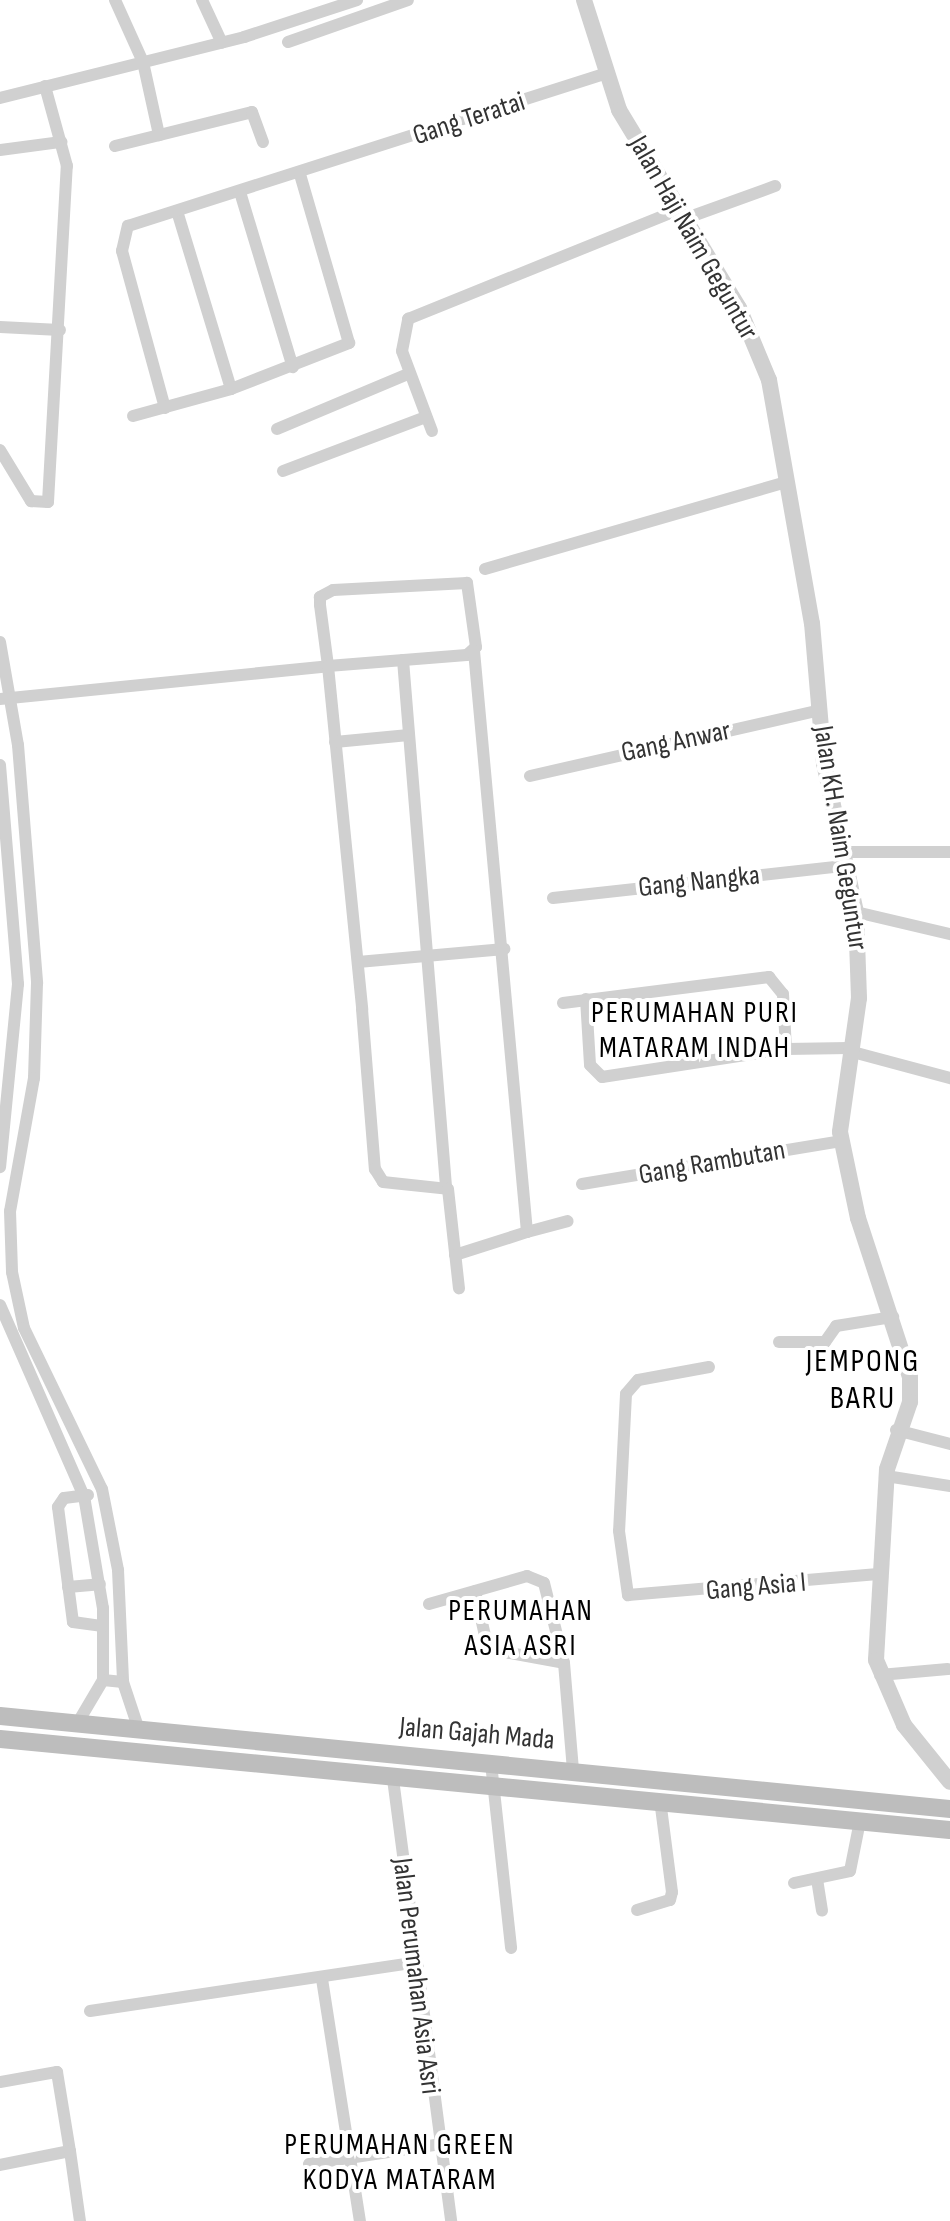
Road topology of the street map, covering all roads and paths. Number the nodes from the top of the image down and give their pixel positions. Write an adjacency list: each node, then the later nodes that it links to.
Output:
1 (115, 0): 8 (street)
2 (202, 0): 7 (street)
3 (357, 0): 7 (street)
4 (408, 0): 6 (street)
5 (584, 0): 9 (street, Jalan Haji Naim Geguntur)
6 (288, 42)
7 (222, 43): 8 (street)
8 (143, 62): 10 (street); 12 (street)
9 (607, 73): 17 (street, Gang Teratai); 21 (street, Jalan Haji Naim Geguntur)
10 (45, 86): 11 (street); 13 (street)
11 (0, 98)
12 (159, 135): 14 (street); 15 (street)
13 (61, 142): 16 (street); 23 (street)
14 (263, 142)
15 (115, 146)
16 (0, 150)
17 (300, 174): 19 (street, Gang Teratai); 24 (street)
18 (775, 186): 21 (street)
19 (240, 192): 20 (street, Gang Teratai); 24 (street)
20 (177, 211): 26 (street); 27 (street, Gang Teratai)
21 (687, 214): 25 (street); 34 (street, Jalan Haji Naim Geguntur)
22 (0, 327): 23 (street)
23 (60, 330): 32 (street)
24 (293, 367): 26 (street)
25 (408, 374): 29 (street); 30 (street)
26 (231, 389): 27 (street)
27 (165, 408): 28 (street)
28 (133, 416)
29 (426, 417): 31 (street); 33 (street)
30 (277, 429)
31 (432, 431)
32 (0, 450)
33 (283, 471)
34 (783, 483): 35 (street); 36 (street, Jalan Haji Naim Geguntur)
35 (485, 569)
36 (812, 623): 42 (street, Jalan KH. Naim Geguntur)
37 (0, 642): 41 (street)
38 (474, 651): 39 (street); 40 (street); 52 (street)
39 (403, 660): 40 (street); 43 (street)
40 (328, 666): 41 (street); 44 (street)
41 (6, 698): 55 (street)
42 (821, 710): 46 (street, Gang Anwar); 48 (street, Jalan KH. Naim Geguntur)
43 (409, 735): 44 (street); 53 (street)
44 (335, 742): 54 (street)
45 (0, 765): 56 (street)
46 (530, 776)
47 (950, 852): 48 (street, Gang Nangka)
48 (843, 859): 49 (street, Gang Nangka); 50 (street, Jalan KH. Naim Geguntur)
49 (553, 898)
50 (856, 912): 51 (street); 60 (street, Jalan KH. Naim Geguntur)
51 (950, 934)
52 (504, 949): 53 (street); 67 (street)
53 (429, 956): 54 (street); 65 (street)
54 (358, 962): 65 (street)
55 (37, 983): 56 (street); 73 (street)
56 (18, 984): 63 (street)
57 (586, 999): 58 (street); 59 (street); 59 (street)
58 (563, 1003)
59 (786, 1049): 60 (street)
60 (849, 1050): 61 (street); 62 (street, Jalan KH. Naim Geguntur)
61 (950, 1078)
62 (842, 1141): 64 (street, Gang Rambutan); 71 (street, Jalan KH. Naim Geguntur)
63 (0, 1167)
64 (582, 1184)
65 (446, 1186): 68 (street)
66 (568, 1221): 67 (street)
67 (527, 1232): 68 (street)
68 (455, 1255): 69 (street)
69 (459, 1288)
70 (0, 1305): 75 (street)
71 (893, 1317): 72 (street); 76 (street, Jalan KH. Naim Geguntur)
72 (779, 1342)
73 (38, 1359): 75 (street); 80 (street)
74 (709, 1367): 82 (street, Gang Asia I)
75 (22, 1368): 81 (street)
76 (896, 1430): 77 (street); 78 (street, Jalan KH. Naim Geguntur)
77 (950, 1444)
78 (886, 1476): 79 (street); 82 (street, Jalan KH. Naim Geguntur)
79 (950, 1486)
80 (102, 1489): 81 (street); 92 (street)
81 (84, 1496): 83 (street); 84 (street)
82 (878, 1574): 90 (street, Jalan KH. Naim Geguntur)
83 (100, 1584): 84 (street); 87 (street)
84 (68, 1587): 87 (street)
85 (475, 1591): 86 (street); 88 (street); 88 (street)
86 (429, 1604)
87 (103, 1626): 91 (street)
88 (564, 1663): 100 (street)
89 (948, 1669): 90 (street)
90 (880, 1675): 102 (street, Jalan KH. Naim Geguntur)
91 (103, 1680): 92 (street); 94 (street)
92 (123, 1682): 96 (street)
93 (0, 1716): 94 (main road, Jalan Gajah Mada)
94 (77, 1724): 95 (main road, Jalan Gajah Mada)
95 (113, 1727): 96 (main road, Jalan Gajah Mada); 98 (main road)
96 (139, 1730): 99 (main road, Jalan Gajah Mada)
97 (0, 1739): 98 (main road, Jalan Gajah Mada)
98 (111, 1751): 101 (main road, Jalan Gajah Mada)
99 (491, 1763): 100 (main road, Jalan Gajah Mada); 103 (street)
100 (573, 1770): 105 (main road, Jalan Gajah Mada)
101 (393, 1779): 103 (main road, Jalan Gajah Mada); 115 (street, Jalan Perumahan Asia Asri)
102 (950, 1782)
103 (494, 1790): 104 (main road, Jalan Gajah Mada); 114 (street)
104 (660, 1800): 107 (main road, Jalan Gajah Mada); 112 (street)
105 (886, 1802): 106 (main road, Jalan Gajah Mada); 108 (main road)
106 (950, 1809)
107 (860, 1821): 108 (main road, Jalan Gajah Mada); 110 (street)
108 (884, 1824): 109 (main road, Jalan Gajah Mada)
109 (950, 1830)
110 (817, 1879): 111 (street); 113 (street)
111 (794, 1883)
112 (637, 1910)
113 (822, 1911)
114 (511, 1948)
115 (412, 1963): 116 (street); 120 (street, Jalan Perumahan Asia Asri)
116 (322, 1979): 117 (street); 122 (street)
117 (90, 2011)
118 (0, 2082): 121 (street)
119 (480, 2138): 120 (street)
120 (439, 2145): 122 (street); 127 (street, Jalan Perumahan Asia Asri)
121 (70, 2151): 124 (street); 125 (street)
122 (351, 2156): 123 (street); 126 (street)
123 (309, 2164)
124 (0, 2165)
125 (80, 2221)
126 (360, 2221)
127 (451, 2221)

